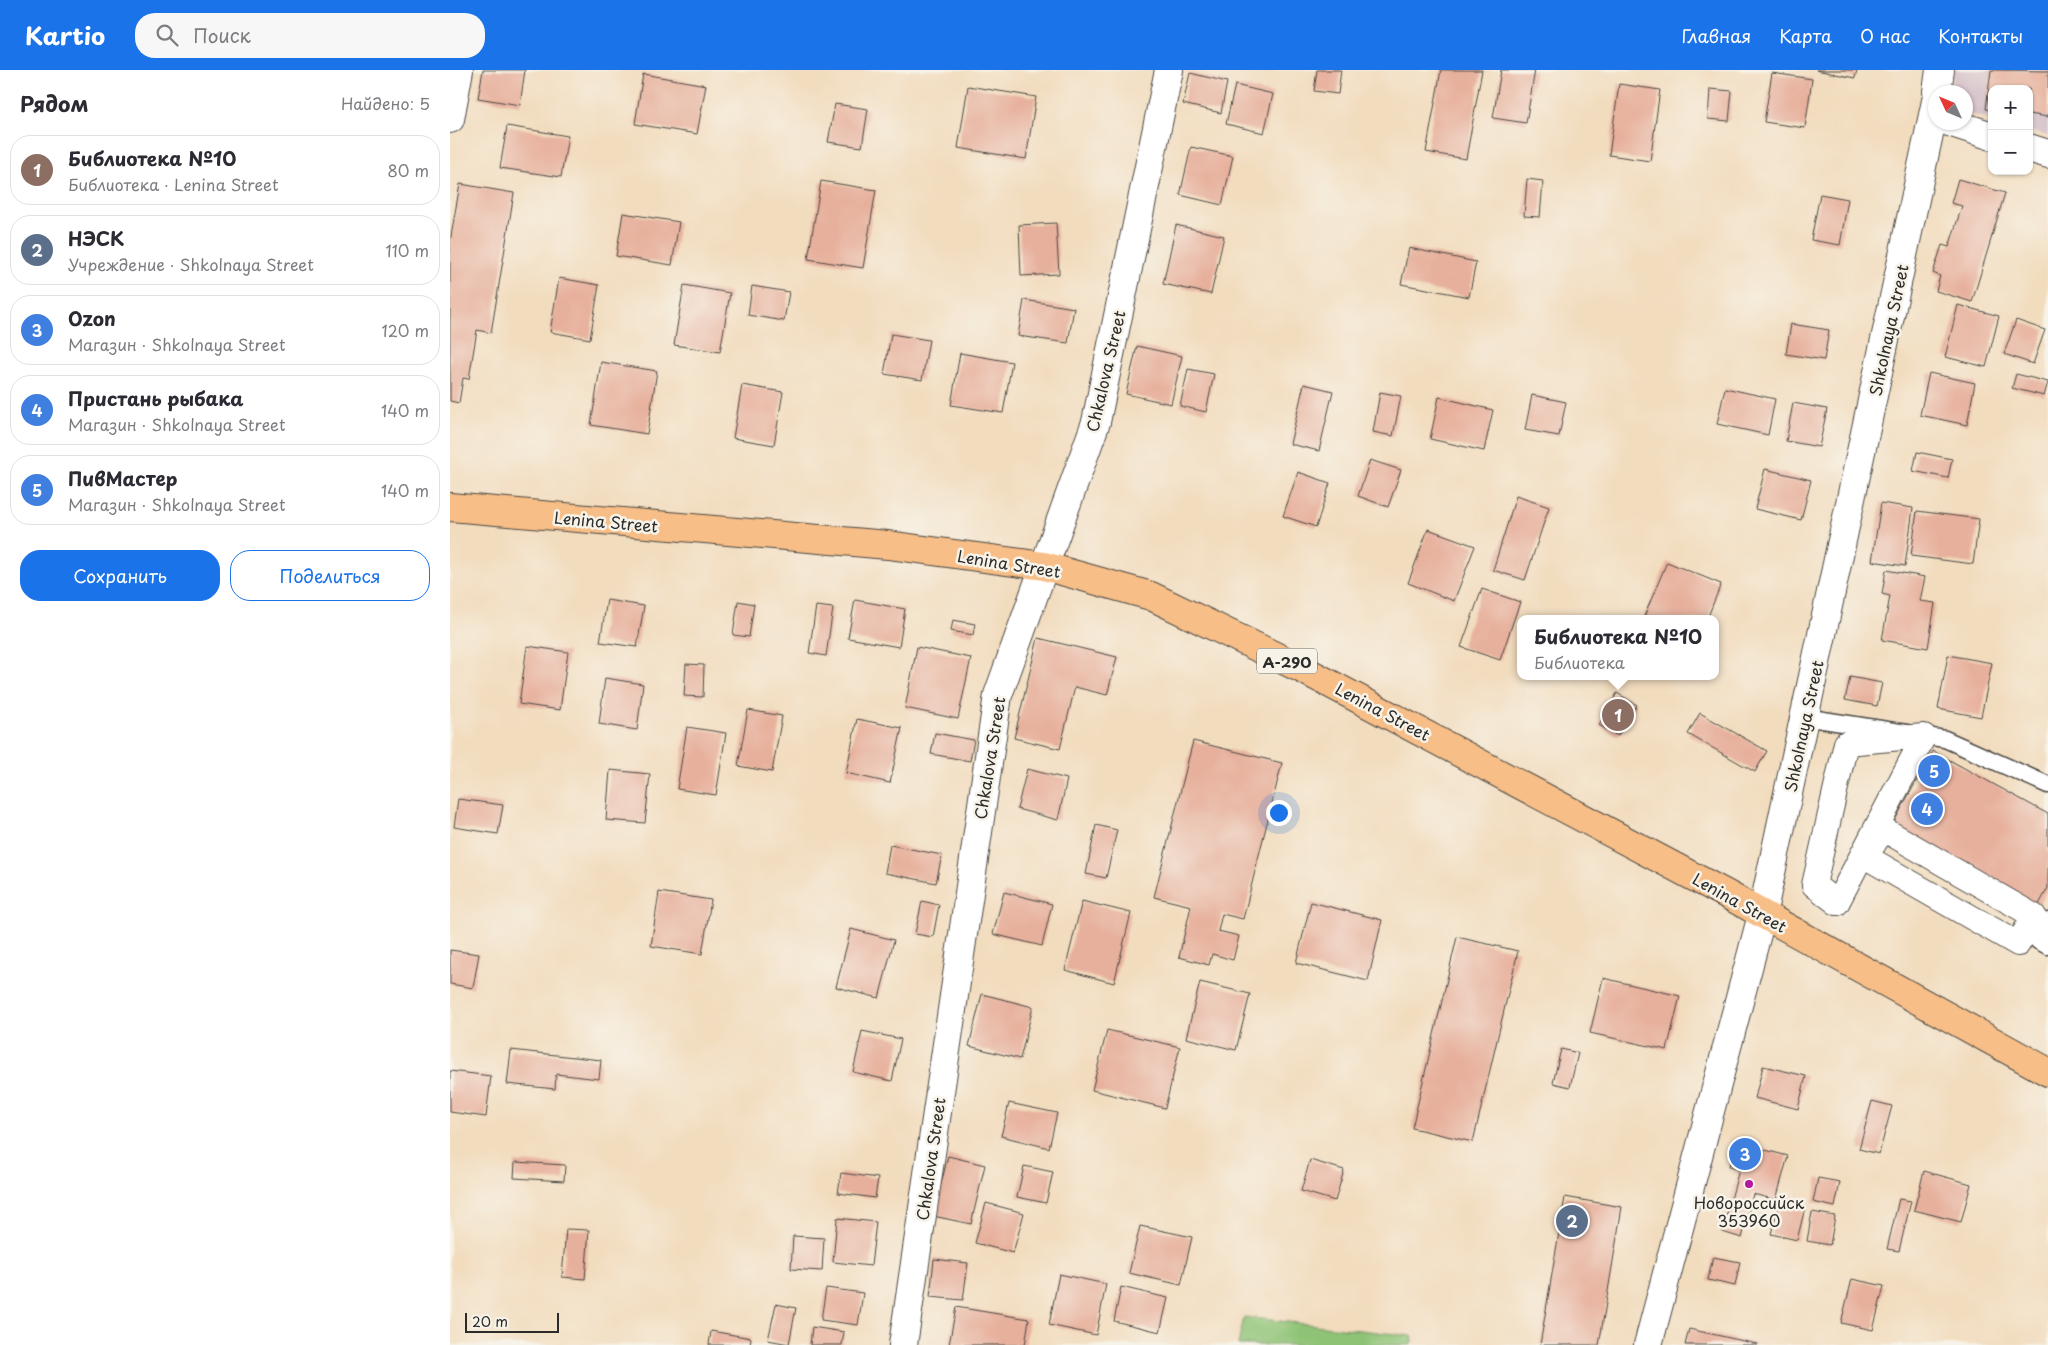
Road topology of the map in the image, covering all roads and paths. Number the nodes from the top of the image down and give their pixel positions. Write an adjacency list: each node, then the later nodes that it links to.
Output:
1 (459, 70): 5 (street)
2 (1169, 70): 12 (street, Chkalova Street)
3 (1940, 70): 4 (street, Shkolnaya Street)
4 (1939, 85)
5 (450, 119)
6 (1973, 127): 8 (street)
7 (1934, 130): 13 (street, Shkolnaya Street)
8 (1988, 134)
9 (2033, 149): 10 (street)
10 (2048, 154)
11 (450, 508): 12 (highway, Lenina Street / А-290)
12 (1044, 566): 17 (highway, Lenina Street / А-290); 21 (street, Chkalova Street)
13 (1804, 717): 14 (lane); 17 (street, Shkolnaya Street)
14 (1924, 736): 14 (street); 15 (lane)
15 (2048, 785)
16 (1866, 857): 16 (street)
17 (1762, 914): 20 (highway, Lenina Street / А-290); 22 (street, Shkolnaya Street)
18 (2048, 921): 19 (lane)
19 (2048, 946)
20 (2046, 1068)
21 (903, 1345)
22 (1648, 1345)

